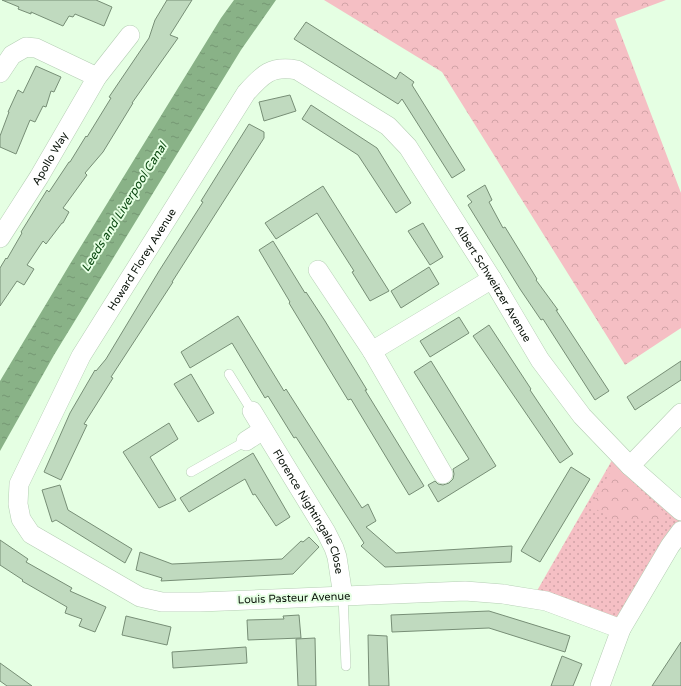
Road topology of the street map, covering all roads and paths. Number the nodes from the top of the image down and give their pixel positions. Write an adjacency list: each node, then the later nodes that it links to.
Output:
1 (130, 35): 4 (street, Apollo Way)
2 (297, 70): 7 (street, Albert Schweitzer Avenue); 17 (street, Howard Florey Avenue)
3 (0, 73): 4 (street)
4 (97, 77): 5 (street, Apollo Way)
5 (0, 238)
6 (318, 270): 8 (street)
7 (492, 280): 8 (street); 14 (street, Albert Schweitzer Avenue)
8 (372, 351): 16 (street)
9 (229, 374): 10 (lane)
10 (252, 411): 12 (street, Florence Nightingale Close)
11 (681, 413): 14 (street)
12 (263, 430): 13 (street); 20 (street, Florence Nightingale Close)
13 (246, 441): 15 (lane)
14 (630, 466): 18 (street, Albert Schweitzer Avenue)
15 (191, 472)
16 (442, 474)
17 (19, 484): 20 (street, Louis Pasteur Avenue)
18 (681, 510)
19 (681, 532): 21 (street)
20 (343, 596): 21 (street, Louis Pasteur Avenue); 22 (lane)
21 (621, 629): 23 (street)
22 (346, 666)
23 (600, 686)

